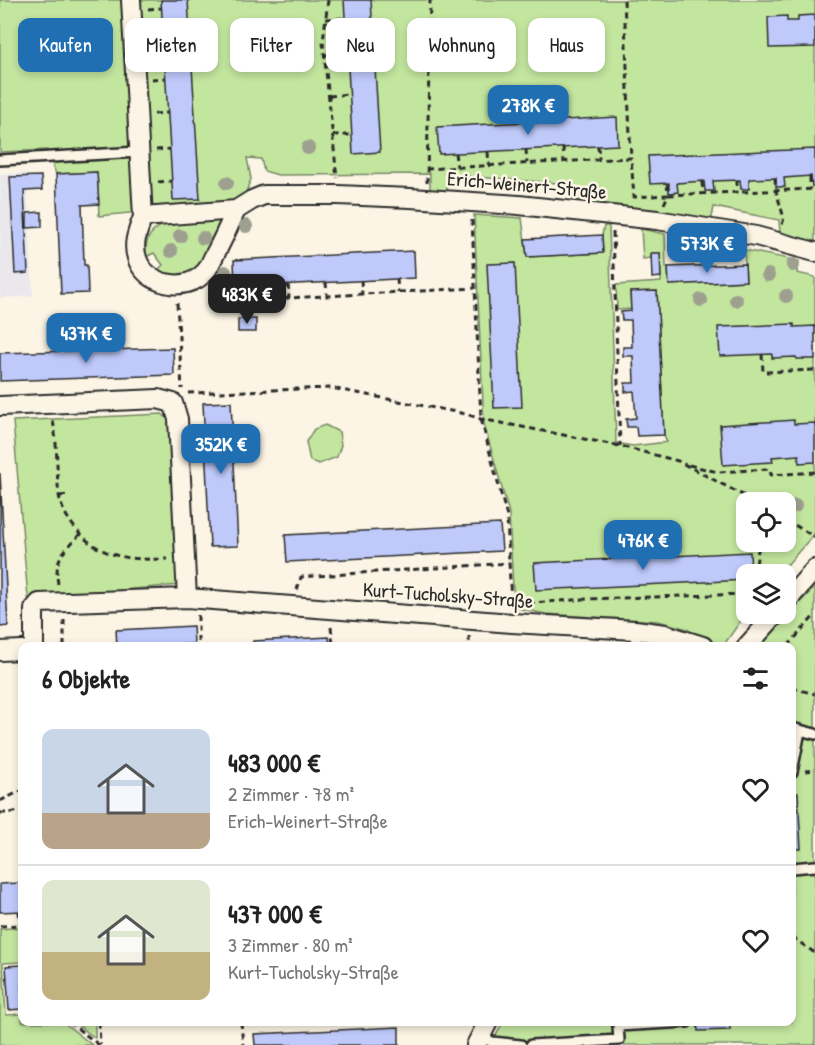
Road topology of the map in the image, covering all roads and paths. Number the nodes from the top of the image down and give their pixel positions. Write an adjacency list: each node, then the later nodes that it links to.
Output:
1 (131, 0): 15 (street)
2 (328, 0): 5 (path)
3 (430, 0): 25 (path)
4 (624, 0): 18 (path)
5 (326, 18)
6 (326, 19): 7 (path)
7 (324, 55): 9 (path)
8 (349, 94): 9 (path)
9 (328, 96): 10 (path)
10 (332, 135): 11 (path); 36 (path)
11 (352, 135)
12 (598, 146): 19 (path)
13 (563, 148): 21 (path)
14 (526, 150): 22 (path)
15 (139, 152): 20 (lane); 42 (street)
16 (488, 152): 23 (path)
17 (455, 153): 24 (path)
18 (631, 158): 19 (path); 37 (path)
19 (599, 159): 21 (path)
20 (0, 160)
21 (564, 161): 22 (path)
22 (527, 163): 23 (path)
23 (489, 166): 24 (path)
24 (457, 167): 25 (path)
25 (426, 169): 39 (path)
26 (810, 177): 31 (path)
27 (775, 178): 33 (path)
28 (737, 180): 35 (path)
29 (702, 182): 34 (path)
30 (667, 183): 37 (path)
31 (810, 189): 32 (path); 33 (path)
32 (815, 189): 38 (path)
33 (776, 191): 35 (path); 45 (path)
34 (703, 193): 35 (path); 37 (path)
35 (737, 193)
36 (338, 195): 39 (street, Erich-Weinert-Straße); 41 (street, Erich-Weinert-Straße)
37 (668, 195): 44 (path)
38 (815, 195)
39 (428, 200): 40 (street, Erich-Weinert-Straße)
40 (471, 202): 43 (street, Erich-Weinert-Straße); 53 (path)
41 (236, 210): 42 (street, Erich-Weinert-Straße); 47 (street)
42 (143, 217): 47 (street)
43 (618, 219): 44 (street, Erich-Weinert-Straße); 65 (path)
44 (657, 220): 45 (street, Erich-Weinert-Straße)
45 (778, 242): 46 (street, Erich-Weinert-Straße)
46 (815, 252)
47 (205, 273): 58 (path)
48 (397, 279): 54 (path)
49 (361, 280): 55 (path)
50 (326, 282): 56 (path)
51 (288, 284): 57 (path)
52 (252, 286): 58 (path)
53 (475, 288): 54 (path); 64 (path)
54 (398, 292): 55 (path)
55 (362, 295): 56 (path)
56 (327, 296): 57 (path)
57 (289, 298): 58 (path)
58 (252, 300)
59 (762, 354): 60 (path)
60 (815, 370)
61 (190, 393): 64 (path)
62 (0, 406): 76 (street)
63 (52, 419): 72 (path)
64 (481, 419): 65 (path); 77 (path)
65 (620, 446): 67 (path)
66 (759, 462): 68 (path)
67 (684, 464): 68 (path); 70 (path)
68 (760, 470): 69 (path)
69 (815, 472)
70 (737, 492)
71 (68, 495): 72 (path)
72 (60, 496): 74 (path)
73 (796, 526): 75 (path)
74 (80, 534): 76 (path); 82 (path)
75 (815, 537)
76 (186, 559): 81 (street)
77 (510, 564): 83 (path); 84 (path)
78 (815, 569): 79 (street)
79 (796, 591)
80 (736, 594): 83 (path)
81 (193, 598): 82 (street, Kurt-Tucholsky-Straße); 84 (street, Kurt-Tucholsky-Straße); 91 (path)
82 (63, 602): 89 (street, Kurt-Tucholsky-Straße); 90 (path)
83 (511, 604): 86 (path)
84 (293, 606): 86 (street, Kurt-Tucholsky-Straße)
85 (815, 615): 94 (path)
86 (512, 623): 88 (street, Kurt-Tucholsky-Straße)
87 (767, 624): 93 (street)
88 (636, 638): 92 (street, Kurt-Tucholsky-Straße)
89 (34, 642)
90 (64, 642)
91 (198, 642)
92 (690, 642)
93 (751, 642)
94 (791, 642)
95 (18, 650): 96 (street)
96 (0, 651)
97 (796, 689): 98 (path)
98 (815, 694)
99 (796, 730): 100 (lane)
100 (815, 734)
101 (18, 793): 102 (path)
102 (0, 801)
103 (18, 811): 104 (path)
104 (0, 813)
105 (815, 866): 106 (lane)
106 (796, 868)
107 (18, 925): 108 (path)
108 (0, 926)
109 (796, 940): 110 (path)
110 (815, 953)
111 (74, 1026): 116 (path)
112 (99, 1026): 116 (path)
113 (241, 1026): 117 (path)
114 (618, 1026): 119 (lane)
115 (482, 1034): 118 (lane)
116 (100, 1045)
117 (243, 1045)
118 (521, 1045)
119 (531, 1045)

